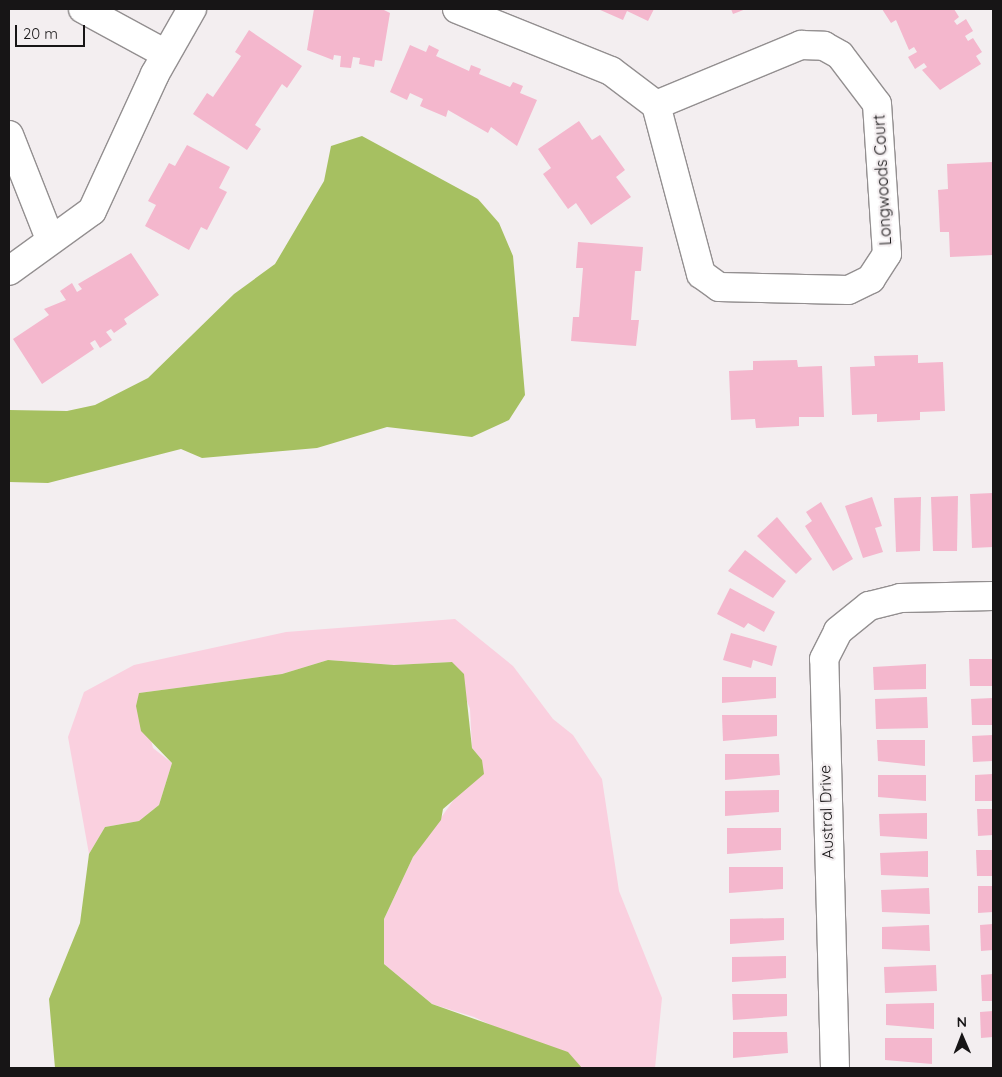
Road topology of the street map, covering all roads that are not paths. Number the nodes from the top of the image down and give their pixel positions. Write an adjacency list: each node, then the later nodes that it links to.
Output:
1 (83, 9): 4 (street)
2 (192, 9): 4 (street)
3 (457, 9): 5 (street)
4 (166, 54): 7 (street)
5 (656, 105): 5 (street, Longwoods Court)
6 (9, 135): 7 (street)
7 (50, 239): 8 (street)
8 (9, 271)
9 (993, 596): 10 (street, Austral Drive)
10 (836, 1068)

